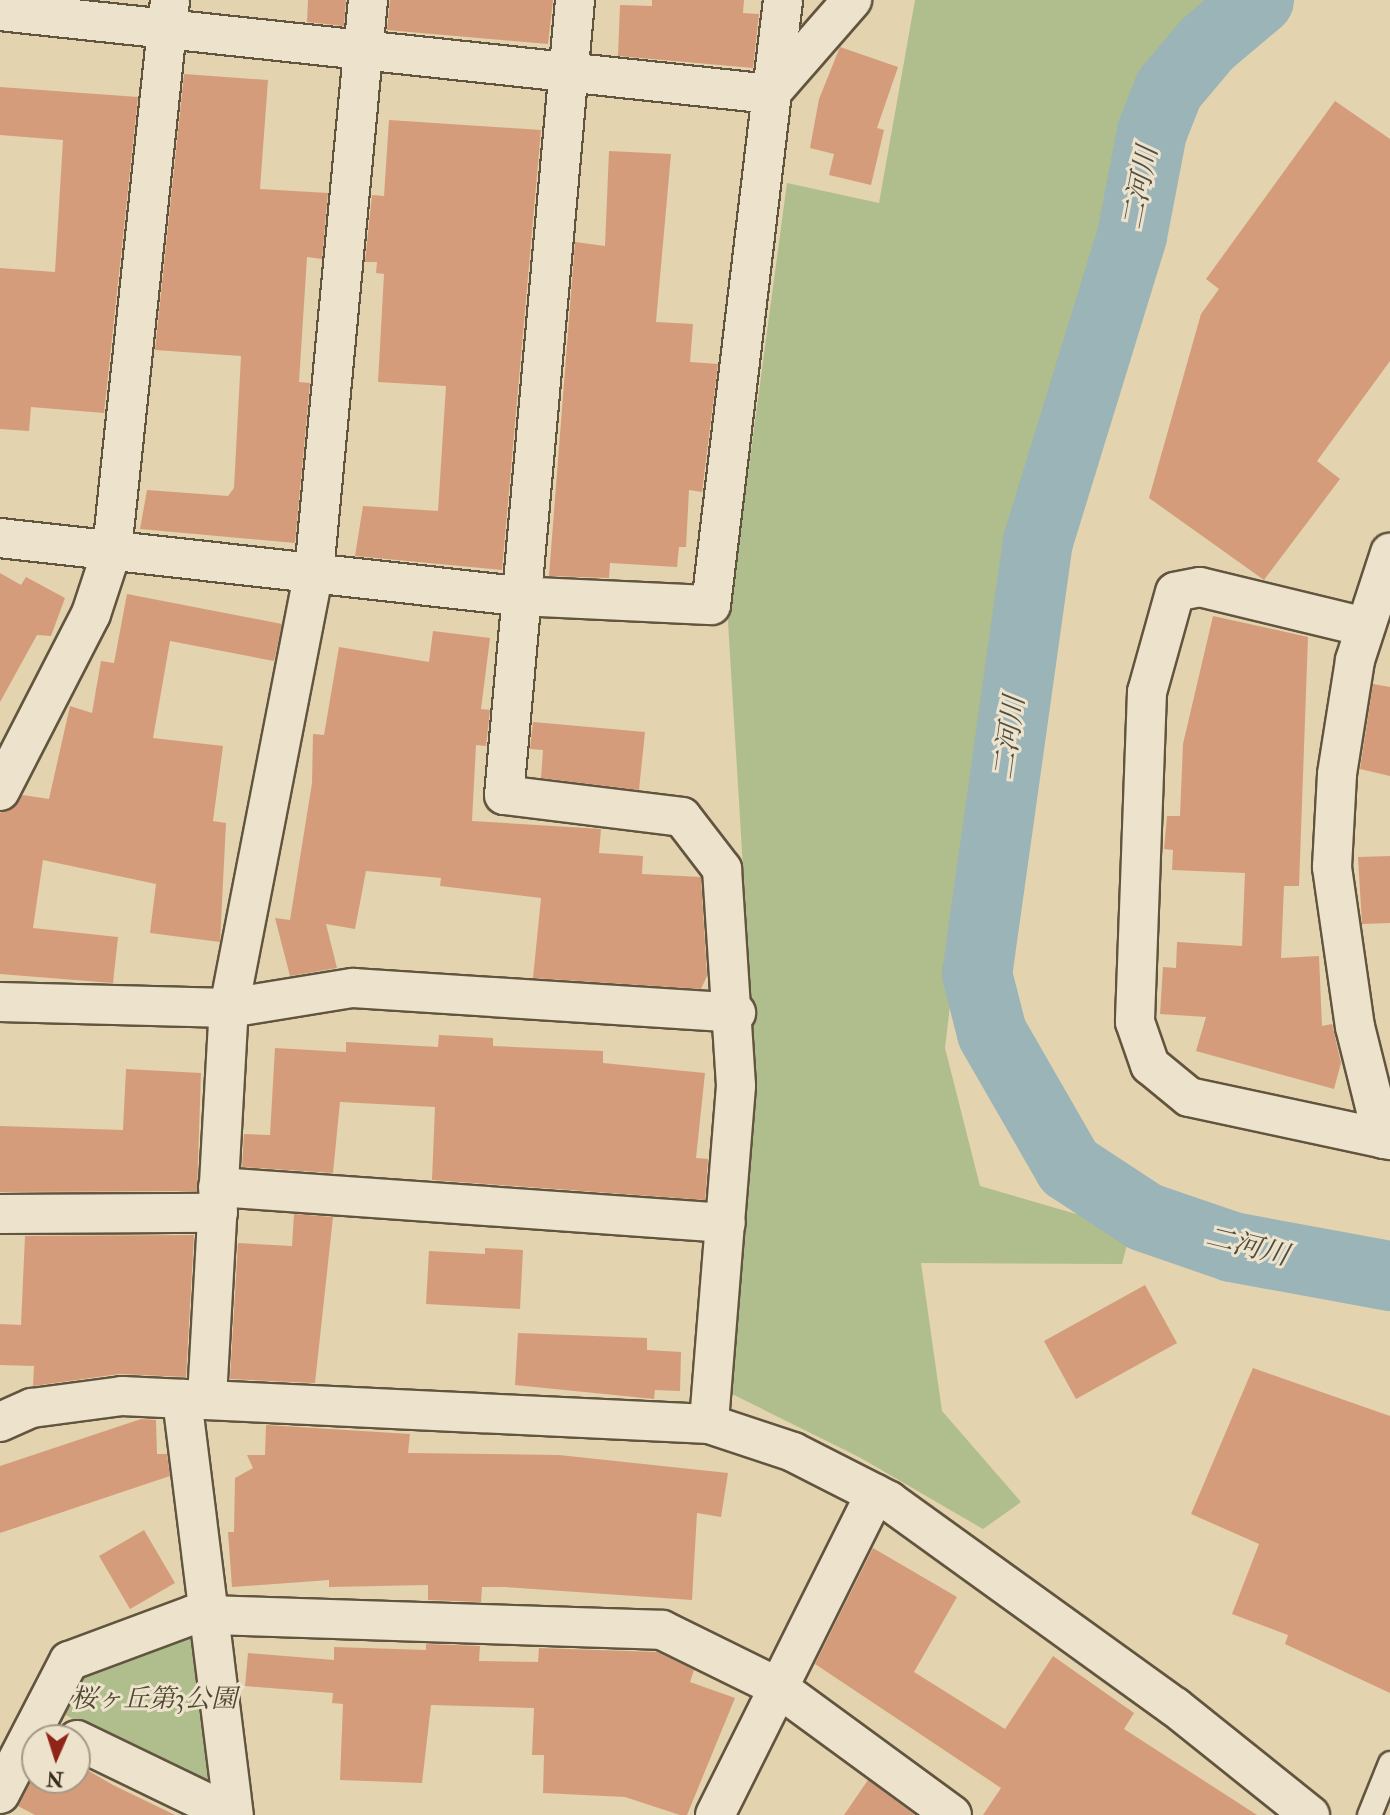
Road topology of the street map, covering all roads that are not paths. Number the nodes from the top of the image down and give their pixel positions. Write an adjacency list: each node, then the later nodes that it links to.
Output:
1 (368, 0): 7 (street)
2 (575, 0): 8 (street)
3 (783, 0): 9 (street)
4 (852, 0): 9 (street)
5 (0, 11): 6 (street)
6 (169, 14): 7 (street); 11 (street)
7 (363, 48): 8 (street); 13 (street)
8 (568, 69): 9 (street); 14 (street)
9 (770, 94): 14 (street)
10 (0, 538): 11 (street)
11 (112, 550): 13 (street); 16 (street)
12 (1390, 553): 15 (street)
13 (314, 572): 14 (street); 18 (street)
14 (517, 596): 19 (street)
15 (1365, 627): 20 (street); 20 (street)
16 (0, 791)
17 (0, 1002): 18 (street)
18 (229, 1008): 19 (street); 21 (street)
19 (736, 1013): 23 (street)
20 (1387, 1139)
21 (218, 1200): 22 (street); 23 (street); 24 (street)
22 (0, 1214)
23 (726, 1223): 26 (street)
24 (195, 1399): 25 (street); 26 (street); 28 (street)
25 (0, 1422)
26 (709, 1424): 27 (street)
27 (875, 1494): 29 (street); 38 (street)
28 (212, 1615): 29 (street); 30 (street); 35 (street)
29 (776, 1686): 36 (street); 37 (street)
30 (38, 1721): 31 (street); 34 (street)
31 (44, 1724)
32 (91, 1747): 35 (street)
33 (1390, 1763): 39 (lane)
34 (0, 1794)
35 (233, 1815)
36 (715, 1815)
37 (952, 1815)
38 (1310, 1815)
39 (1369, 1815)

